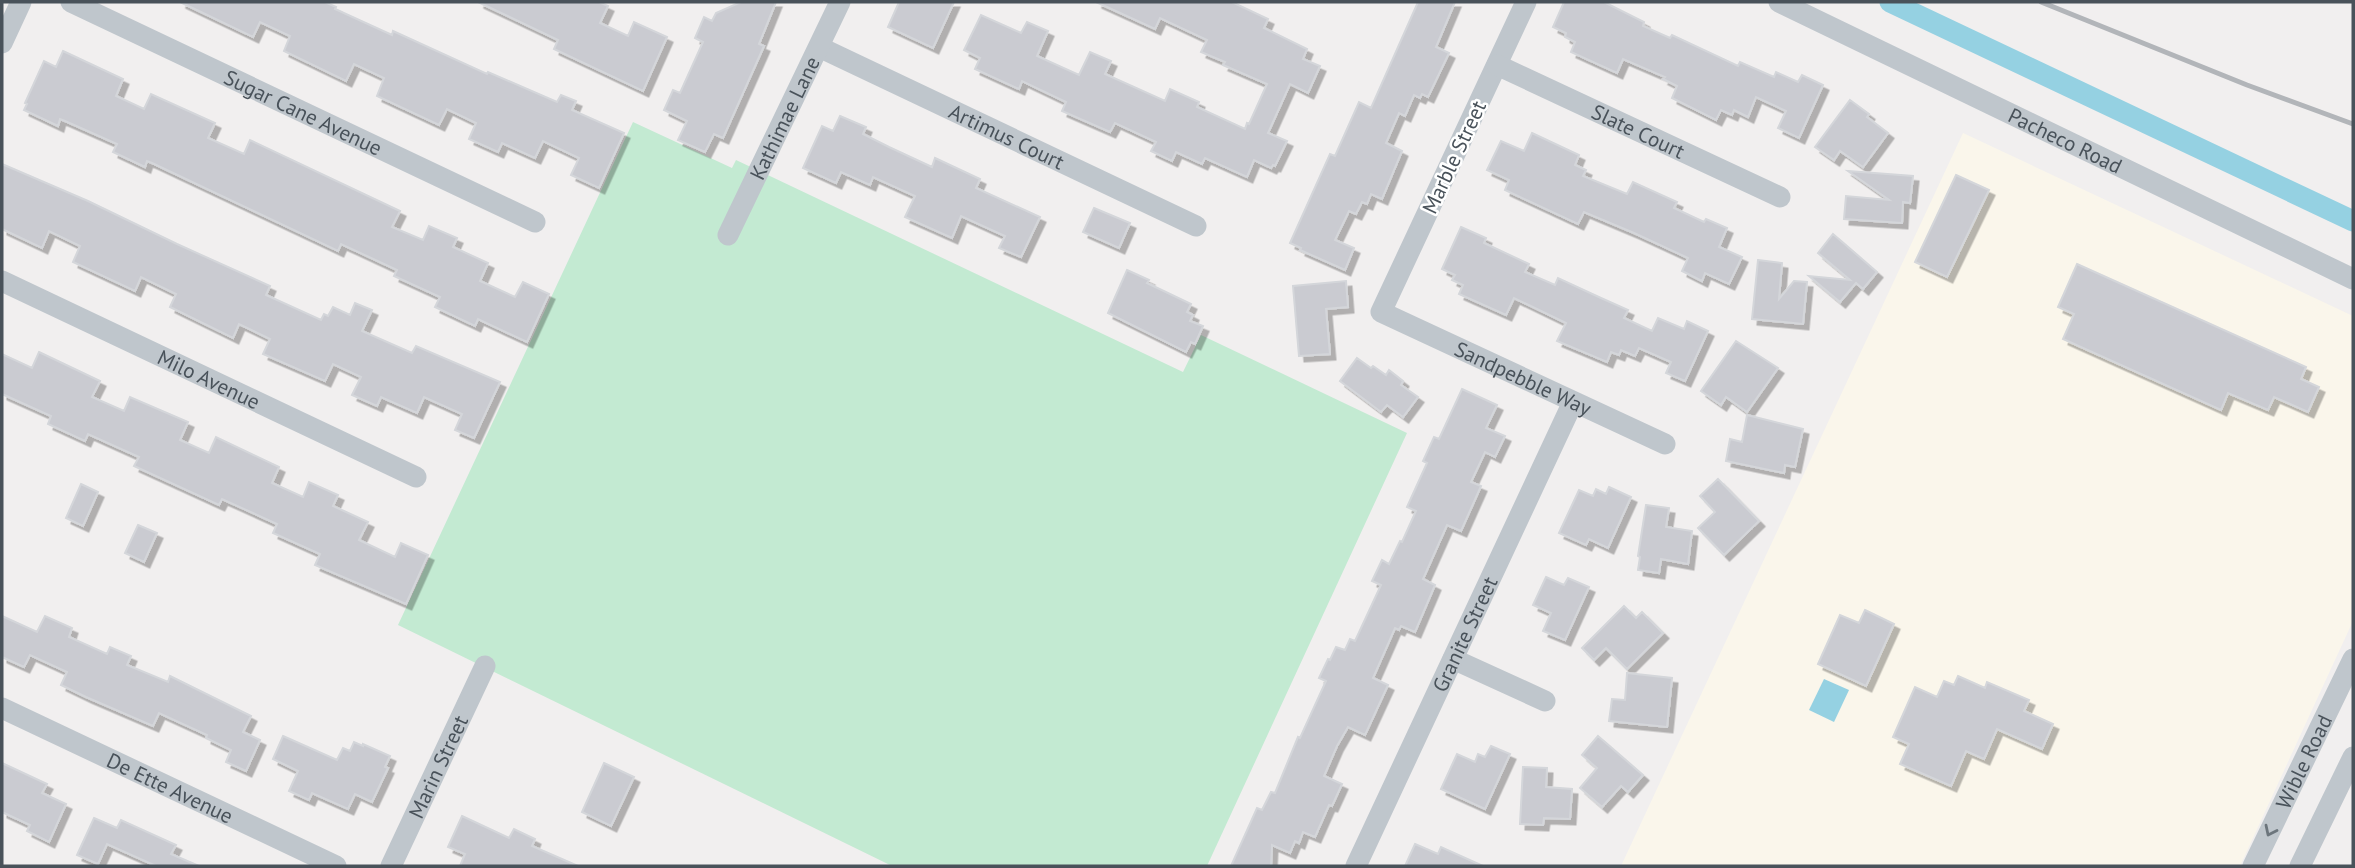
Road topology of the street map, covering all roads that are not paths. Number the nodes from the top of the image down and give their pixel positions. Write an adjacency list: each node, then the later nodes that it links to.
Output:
1 (21, 2): 6 (street)
2 (71, 2): 10 (street, Sugar Cane Avenue)
3 (840, 2): 7 (street, Kathimae Lane)
4 (1526, 2): 8 (street, Marble Street)
5 (1779, 2): 13 (street, Pacheco Road)
6 (2, 43)
7 (819, 47): 11 (street, Artimus Court); 12 (street, Kathimae Lane)
8 (1497, 65): 9 (street, Slate Court); 15 (street, Marble Street)
9 (1780, 197)
10 (535, 222)
11 (1196, 226)
12 (728, 236)
13 (2353, 279)
14 (2, 281): 18 (street, Milo Avenue)
15 (1381, 312): 16 (street, Sandpebble Way)
16 (1573, 402): 17 (street, Sandpebble Way); 19 (street, Granite Street)
17 (1665, 444)
18 (416, 477)
19 (1453, 659): 22 (street); 28 (street, Granite Street)
20 (2353, 659): 25 (street, Wible Road, one-way to 25)
21 (485, 666): 27 (street, Marin Street)
22 (1545, 701)
23 (2, 708): 26 (street, De Ette Avenue)
24 (2353, 757): 29 (street, Wible Road)
25 (2256, 864)
26 (336, 866)
27 (391, 866)
28 (1356, 866)
29 (2300, 866)

